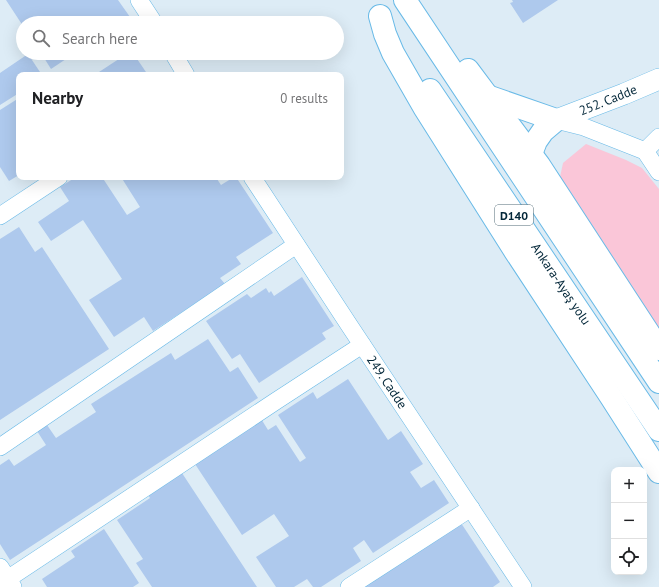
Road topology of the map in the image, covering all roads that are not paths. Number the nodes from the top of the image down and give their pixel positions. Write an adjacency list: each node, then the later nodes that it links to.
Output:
1 (139, 0): 5 (street)
2 (405, 0): 21 (highway, Ankara-Ayaş yolu / D140)
3 (416, 0): 9 (highway)
4 (374, 8): 22 (highway, Ankara-Ayaş yolu / D140); 24 (highway)
5 (149, 16)
6 (177, 60): 7 (street)
7 (184, 72)
8 (659, 79): 10 (main road, 252. Cadde)
9 (487, 96): 10 (highway); 13 (highway)
10 (556, 120): 12 (street); 13 (highway)
11 (659, 137): 12 (street)
12 (645, 151): 14 (street)
13 (531, 154): 20 (highway)
14 (659, 172)
15 (54, 180): 17 (street)
16 (254, 180): 18 (street, 249. Cadde)
17 (0, 216)
18 (296, 245): 19 (street, 249. Cadde); 23 (street)
19 (362, 345): 25 (street, 249. Cadde); 26 (street)
20 (659, 349)
21 (659, 382)
22 (659, 430)
23 (0, 448)
24 (659, 472)
25 (471, 508): 27 (street, 249. Cadde); 28 (street)
26 (5, 579)
27 (519, 586)
28 (349, 587)

